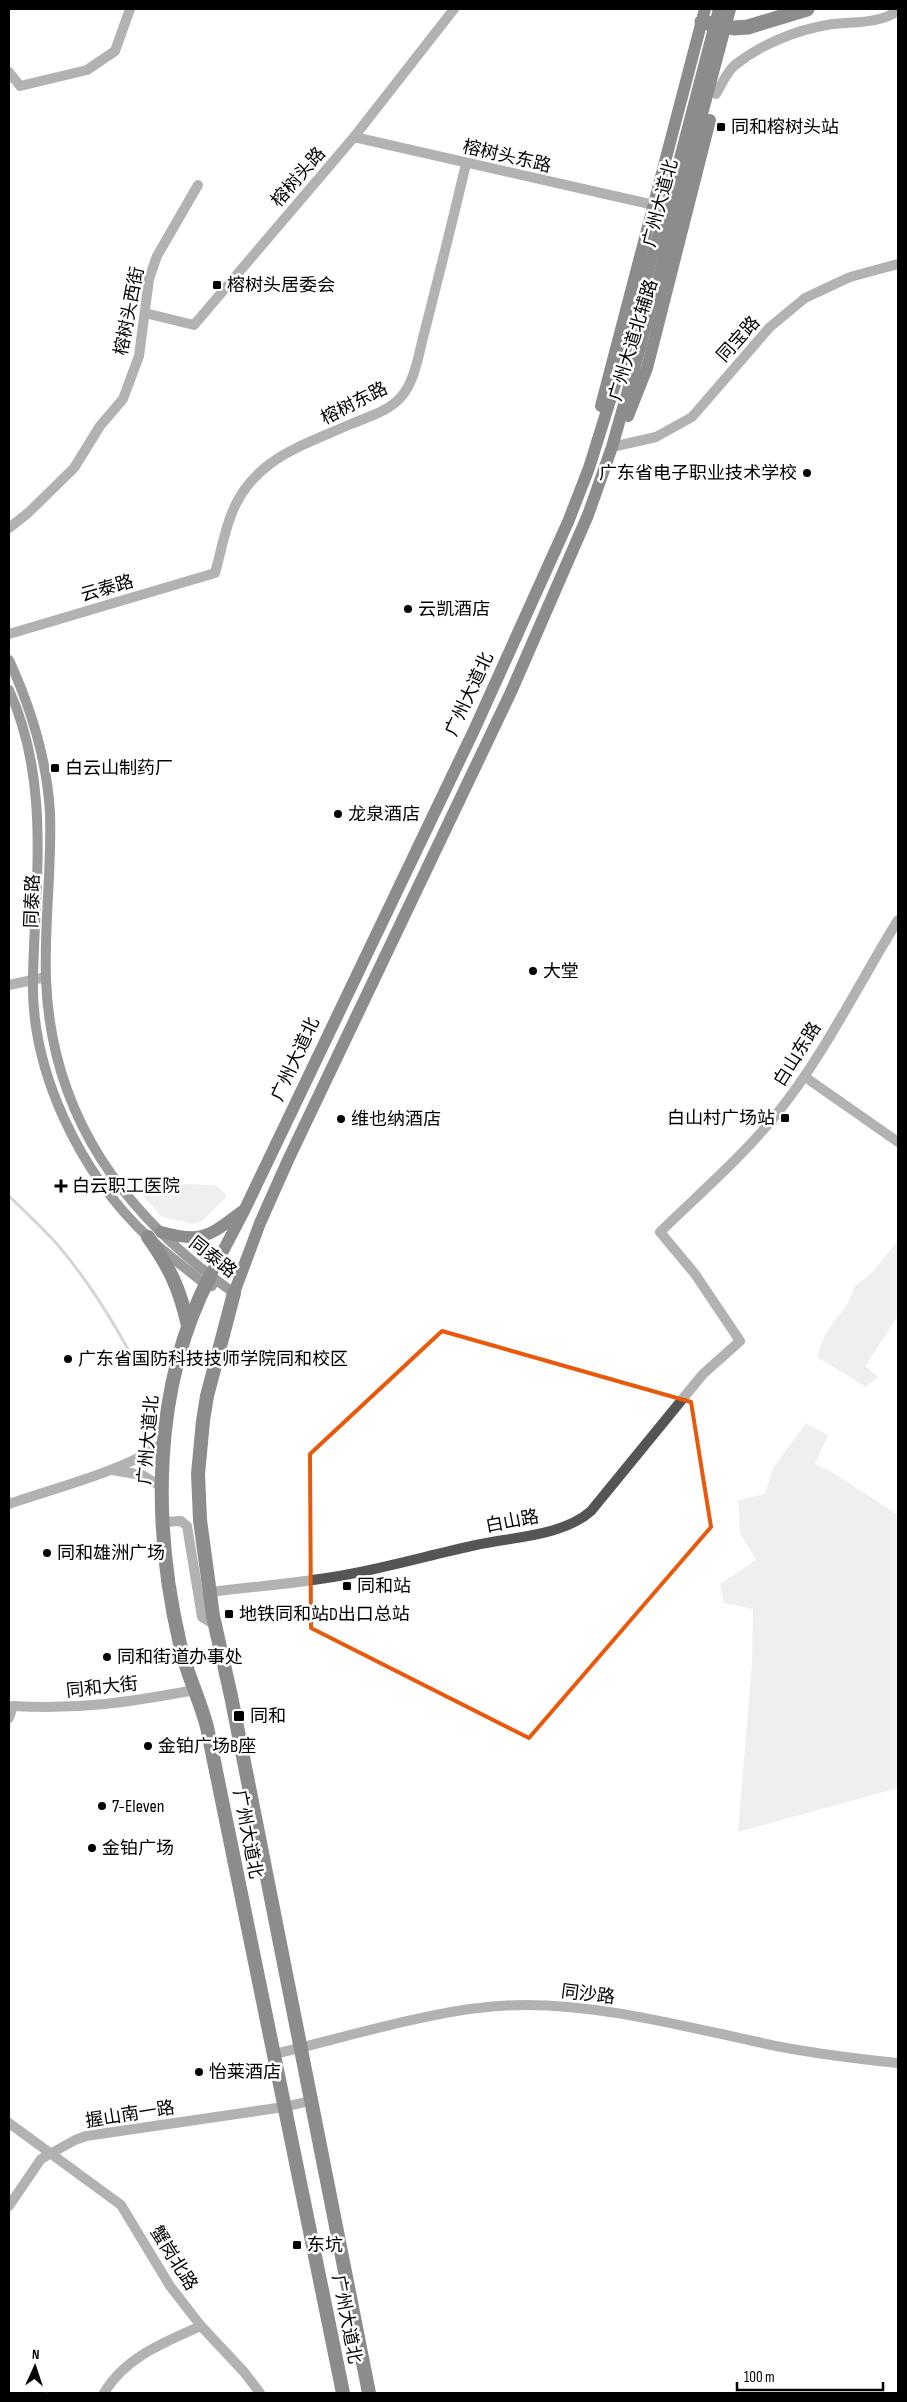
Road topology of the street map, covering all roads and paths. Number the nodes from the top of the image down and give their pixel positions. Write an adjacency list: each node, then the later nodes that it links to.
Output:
1 (130, 9): 12 (street)
2 (454, 9): 16 (street, 榕树头路)
3 (718, 9): 22 (main road, 广州大道北)
4 (730, 9): 23 (main road, 广州大道北)
5 (739, 9): 10 (main road, 广州大道北辅路)
6 (807, 9): 8 (highway)
7 (898, 11): 15 (street)
8 (776, 13): 10 (highway)
9 (703, 15): 10 (highway); 13 (main road, 广州大道北辅路)
10 (734, 28): 15 (main road, 广州大道北辅路)
11 (9, 72): 12 (street)
12 (20, 86): 14 (street)
13 (686, 86): 15 (main road); 19 (main road, 广州大道北辅路)
14 (9, 90)
15 (716, 94): 23 (main road, 广州大道北辅路)
16 (354, 137): 17 (street, 榕树头东路); 21 (street, 榕树头路)
17 (466, 164): 19 (street, 榕树头东路); 25 (street, 榕树东路)
18 (198, 185): 21 (street, 榕树头西街)
19 (654, 206): 22 (main road, 广州大道北辅路)
20 (898, 264): 23 (street, 同宝路)
21 (145, 313): 24 (street, 榕树头西街)
22 (597, 443): 34 (main road, 广州大道北)
23 (612, 447): 35 (main road, 广州大道北)
24 (9, 528)
25 (215, 573): 26 (street, 云泰路)
26 (9, 634)
27 (9, 660): 30 (main road, 同泰路)
28 (9, 690): 31 (main road, 同泰路)
29 (898, 920): 33 (street, 白山东路)
30 (46, 977): 31 (street); 38 (main road, 同泰路)
31 (32, 979): 32 (street); 38 (main road, 同泰路)
32 (9, 985)
33 (804, 1077): 36 (street); 42 (street, 白山东路)
34 (295, 1103): 35 (main road); 37 (main road, 广州大道北)
35 (312, 1109): 40 (main road, 广州大道北)
36 (898, 1142)
37 (245, 1209): 38 (main road); 39 (main road, 广州大道北)
38 (155, 1235): 39 (main road, 同泰路); 41 (highway)
39 (208, 1281): 40 (main road, 同泰路); 41 (highway, 广州大道北)
40 (234, 1294): 48 (highway, 广州大道北)
41 (188, 1326): 43 (highway, 广州大道北)
42 (740, 1341): 48 (street, 白山路)
43 (165, 1441): 44 (street); 45 (highway, 广州大道北)
44 (108, 1469): 45 (street); 46 (street)
45 (162, 1488): 47 (highway, 广州大道北)
46 (9, 1504)
47 (162, 1522): 49 (street); 50 (highway, 广州大道北)
48 (211, 1592): 49 (highway, 广州大道北)
49 (215, 1626): 52 (highway, 广州大道北)
50 (195, 1690): 51 (street, 同和大街); 53 (highway, 广州大道北)
51 (9, 1718)
52 (301, 2048): 53 (street, 同沙路); 54 (street, 同沙路); 55 (highway, 广州大道北)
53 (274, 2054): 56 (highway, 广州大道北)
54 (898, 2063)
55 (310, 2101): 56 (street, 握山南一路); 64 (highway, 广州大道北)
56 (284, 2107): 58 (street, 握山南一路); 63 (highway, 广州大道北)
57 (9, 2123): 58 (street, 蟹岗北路)
58 (50, 2153): 59 (street, 握山南一路); 60 (street, 蟹岗北路)
59 (9, 2206)
60 (201, 2326): 61 (street); 62 (street, 蟹岗北路)
61 (104, 2393)
62 (260, 2393)
63 (342, 2393)
64 (369, 2393)

